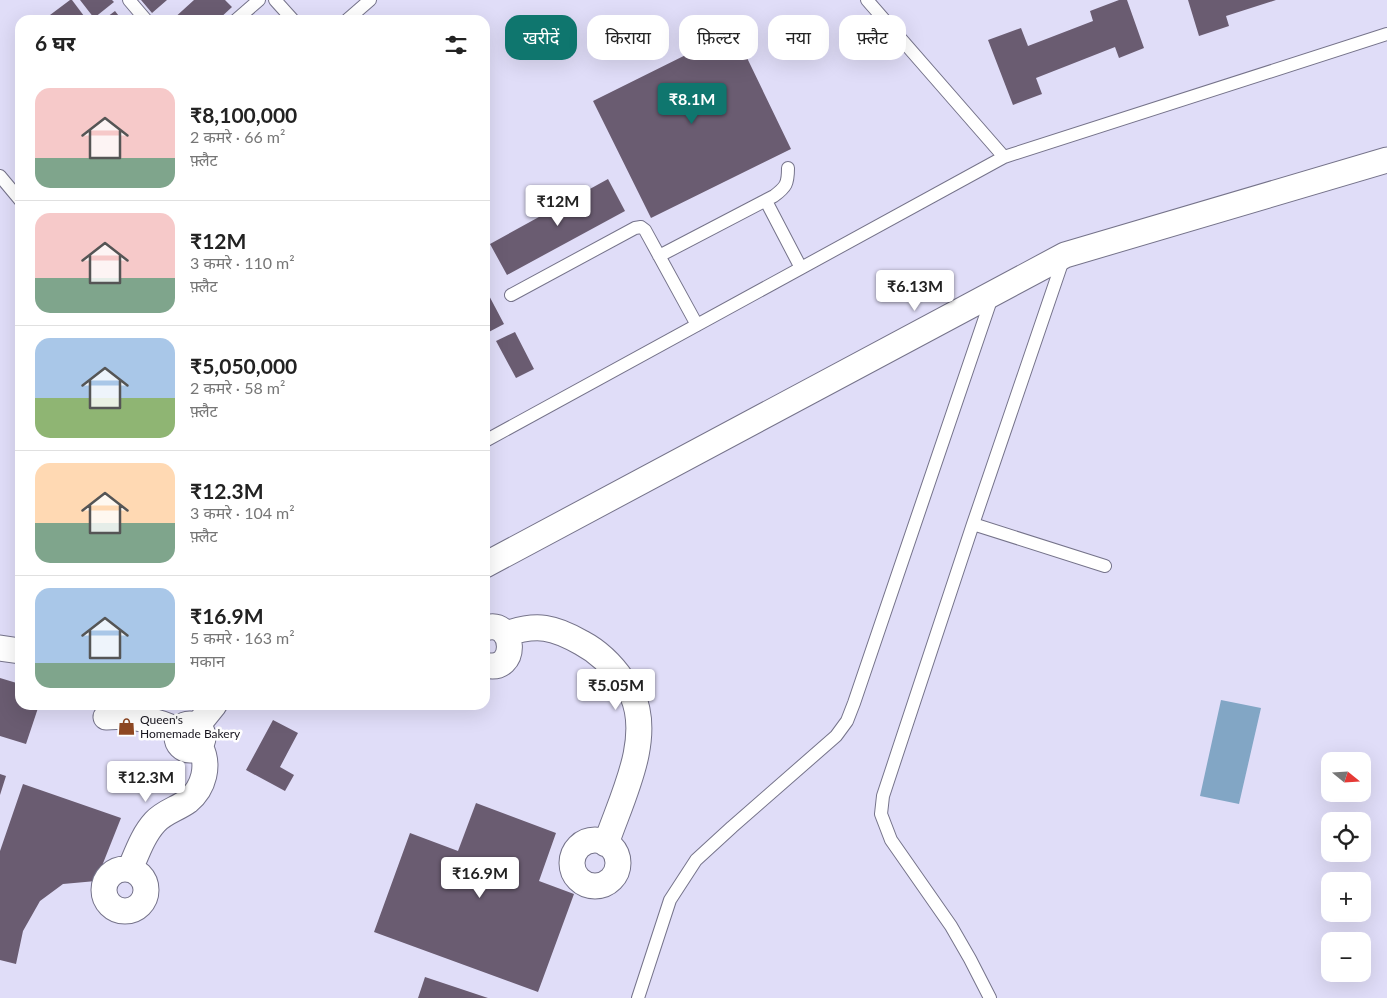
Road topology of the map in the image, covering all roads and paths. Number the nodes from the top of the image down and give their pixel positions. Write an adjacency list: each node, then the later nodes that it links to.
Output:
1 (129, 0): 6 (lane)
2 (259, 0): 7 (lane)
3 (275, 0): 8 (lane)
4 (370, 0): 9 (lane)
5 (866, 0): 11 (lane)
6 (142, 15)
7 (242, 15)
8 (288, 15)
9 (353, 15)
10 (1387, 34): 11 (lane)
11 (1004, 157): 19 (lane)
12 (1387, 160): 17 (street)
13 (788, 168): 16 (lane)
14 (0, 176): 15 (lane)
15 (15, 194)
16 (766, 201): 18 (lane); 19 (lane)
17 (1065, 255): 20 (street); 24 (lane)
18 (659, 256): 21 (lane); 22 (lane)
19 (801, 268): 22 (lane)
20 (994, 293): 25 (street); 36 (lane)
21 (511, 295)
22 (697, 325): 23 (lane)
23 (490, 439)
24 (973, 524): 26 (lane); 37 (lane)
25 (490, 562)
26 (1105, 566)
27 (496, 632): 30 (street); 34 (street)
28 (0, 648): 29 (street)
29 (15, 650)
30 (490, 666)
31 (210, 710): 33 (street)
32 (106, 718): 33 (street)
33 (192, 734): 35 (street)
34 (606, 844)
35 (130, 870)
36 (638, 998)
37 (990, 998)

